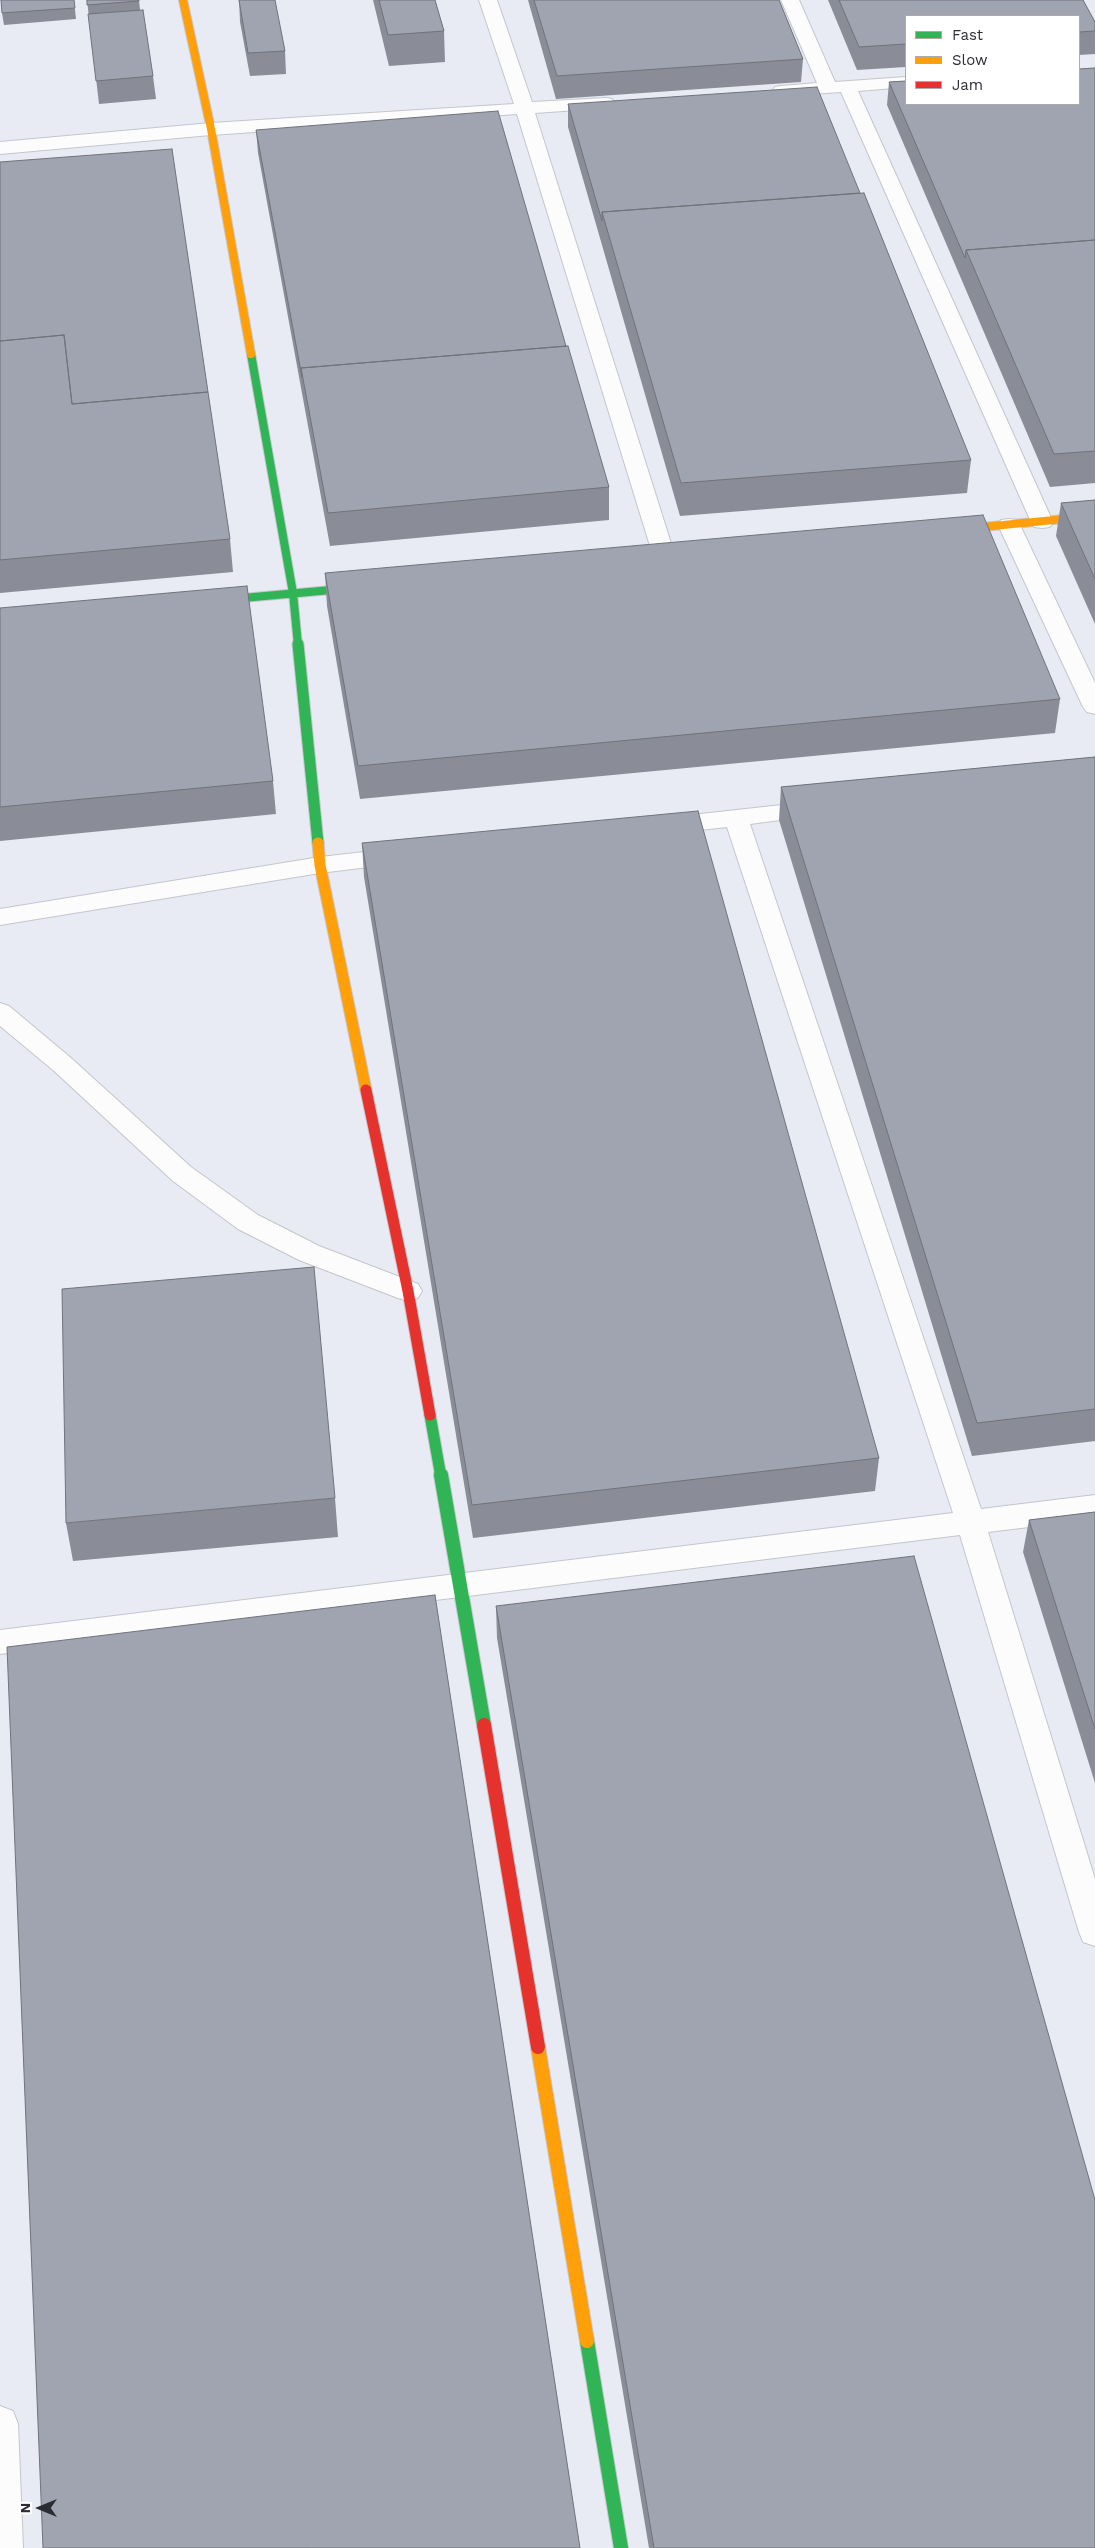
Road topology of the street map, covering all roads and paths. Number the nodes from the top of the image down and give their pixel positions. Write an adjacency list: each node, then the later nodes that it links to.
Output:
1 (183, 0): 10 (street)
2 (488, 0): 9 (street)
3 (790, 0): 6 (street)
4 (905, 82): 5 (street)
5 (847, 86): 6 (street); 13 (street)
6 (828, 87): 7 (street)
7 (759, 92)
8 (623, 102): 9 (street)
9 (525, 109): 10 (street); 16 (street)
10 (212, 129): 11 (street); 18 (street)
11 (0, 148)
12 (1095, 516): 13 (street)
13 (1042, 522): 14 (street)
14 (1009, 525): 15 (street); 20 (street)
15 (940, 532)
16 (665, 559)
17 (371, 586): 18 (street)
18 (293, 593): 19 (street); 25 (street)
19 (195, 603)
20 (1095, 707)
21 (843, 806): 22 (street)
22 (736, 818): 23 (street); 30 (street)
23 (647, 828)
24 (419, 854): 25 (street)
25 (320, 865): 26 (street); 28 (street)
26 (0, 916)
27 (0, 1012): 28 (street)
28 (408, 1291): 31 (street)
29 (1095, 1506): 30 (street)
30 (970, 1521): 31 (street); 33 (street)
31 (462, 1584): 32 (street); 36 (street)
32 (0, 1642)
33 (1095, 1932)
34 (0, 2424): 35 (street)
35 (4, 2548)
36 (621, 2548)

